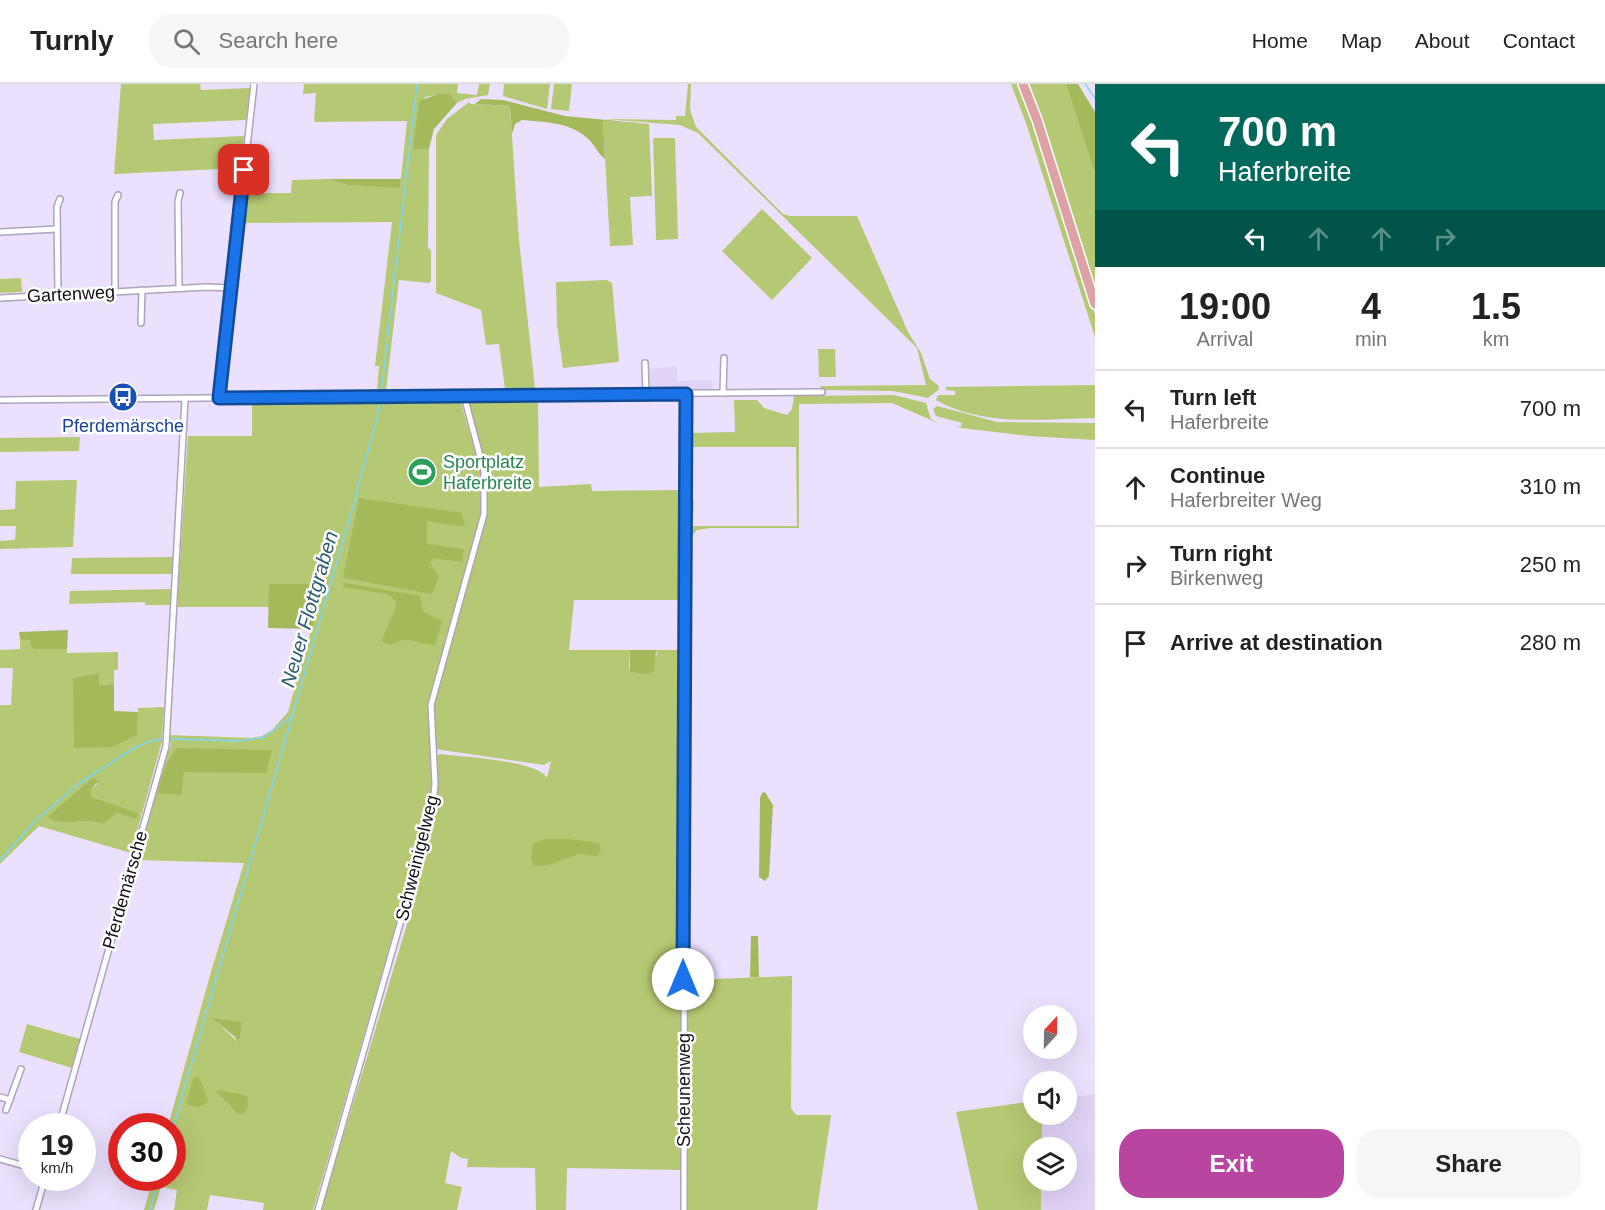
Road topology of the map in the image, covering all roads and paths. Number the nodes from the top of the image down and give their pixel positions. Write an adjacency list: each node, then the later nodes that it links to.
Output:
1 (254, 84): 9 (street)
2 (1023, 84): 14 (main road)
3 (180, 193): 8 (street)
4 (118, 195): 11 (street)
5 (60, 199): 6 (street)
6 (57, 229): 7 (street); 12 (street)
7 (0, 232)
8 (179, 288): 9 (street, Gartenweg); 10 (street, Gartenweg)
9 (231, 288): 23 (street)
10 (142, 290): 11 (street, Gartenweg); 15 (street, Gartenweg)
11 (116, 291): 12 (street, Gartenweg)
12 (58, 294): 13 (street, Gartenweg)
13 (0, 298)
14 (1095, 304)
15 (141, 323)
16 (724, 358): 19 (street)
17 (645, 363): 20 (street)
18 (822, 392): 19 (street)
19 (723, 393): 21 (street)
20 (646, 394): 21 (street); 22 (street)
21 (686, 394): 36 (street, Scheunenweg)
22 (464, 396): 23 (street); 35 (street, Schweinigelweg)
23 (219, 398): 24 (street)
24 (185, 399): 25 (street); 30 (street, Pferdemärsche)
25 (0, 400)
26 (21, 1069): 28 (street)
27 (0, 1097): 28 (street)
28 (10, 1100): 29 (street)
29 (6, 1110)
30 (63, 1113)
31 (0, 1159): 32 (street)
32 (18, 1164)
33 (41, 1191): 34 (street)
34 (36, 1210)
35 (318, 1210)
36 (684, 1210)

